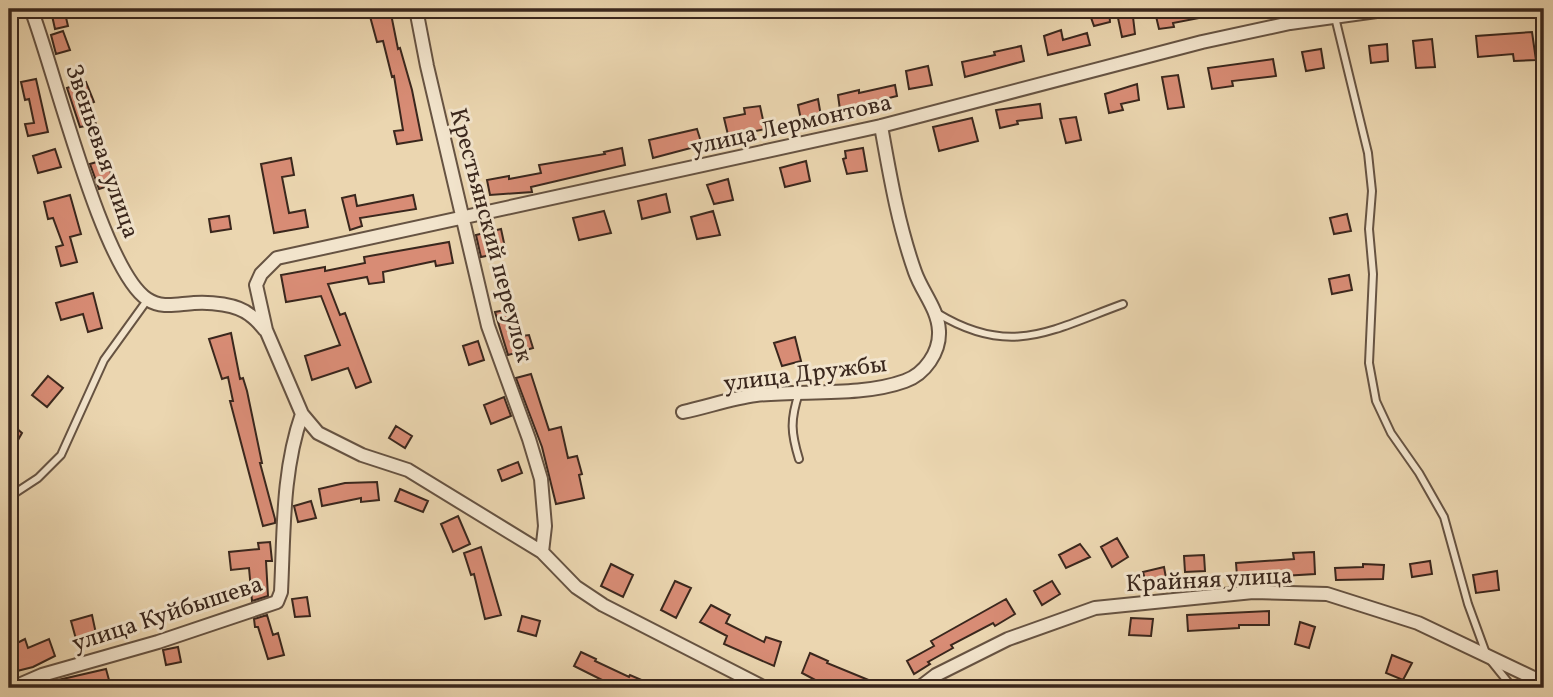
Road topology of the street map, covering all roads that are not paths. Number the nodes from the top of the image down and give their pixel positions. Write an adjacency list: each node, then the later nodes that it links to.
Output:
1 (31, 9): 7 (street, Звеньевая улица)
2 (416, 9): 6 (street, Крестьянский переулок)
3 (1391, 9): 4 (street, улица Лермонтова)
4 (1334, 12): 5 (street, улица Лермонтова); 17 (lane)
5 (881, 126): 6 (street, улица Лермонтова); 9 (street, улица Дружбы)
6 (463, 218): 10 (street, улица Лермонтова); 16 (street, Крестьянский переулок)
7 (148, 299): 10 (street); 15 (lane)
8 (1123, 304): 9 (lane)
9 (935, 313): 11 (street, улица Дружбы)
10 (266, 330): 13 (street)
11 (799, 392): 12 (street, улица Дружбы); 14 (lane)
12 (683, 412)
13 (302, 414): 16 (street); 19 (street, улица Куйбышева)
14 (799, 459)
15 (9, 497)
16 (542, 552): 20 (street)
17 (1487, 656): 18 (street, Крайняя улица); 21 (street, Крайняя улица); 22 (lane)
18 (1544, 683)
19 (12, 688)
20 (765, 688)
21 (919, 688)
22 (1509, 688)

